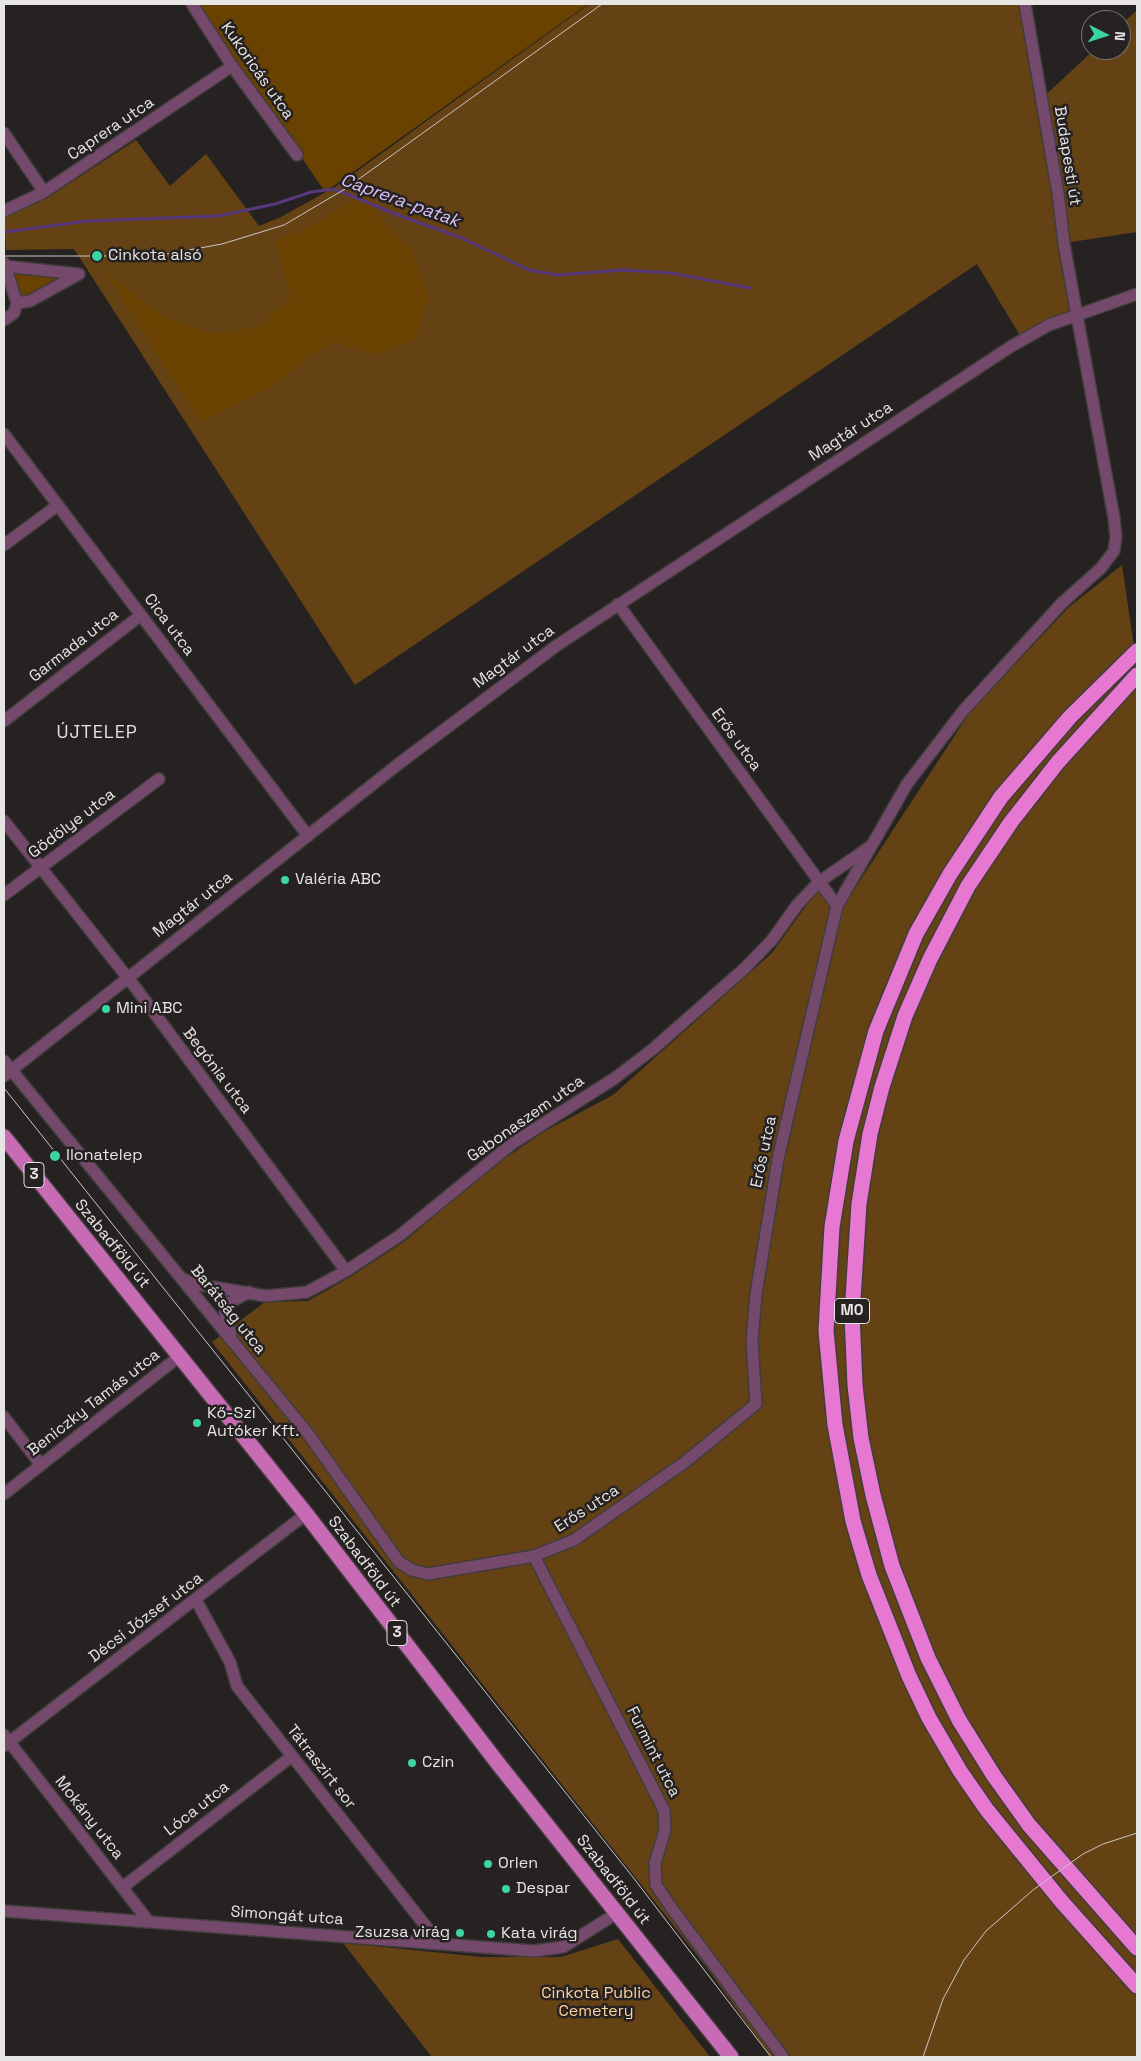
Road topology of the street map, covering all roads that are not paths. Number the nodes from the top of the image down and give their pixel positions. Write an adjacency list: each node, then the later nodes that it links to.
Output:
1 (192, 4): 3 (street, Kukoricás utca)
2 (1025, 4): 11 (street, Budapesti út)
3 (232, 66): 5 (street, Kukoricás utca); 6 (street, Caprera utca)
4 (4, 133): 6 (street)
5 (297, 155)
6 (44, 192): 7 (street, Caprera utca)
7 (4, 210)
8 (4, 265): 10 (street); 10 (street)
9 (1137, 294): 11 (street, Magtár utca)
10 (17, 303): 12 (street)
11 (1077, 314): 16 (street, Magtár utca); 24 (street, Budapesti út)
12 (4, 320)
13 (4, 434): 14 (street, Cica utca)
14 (58, 505): 15 (street); 17 (street, Cica utca)
15 (4, 545)
16 (618, 604): 23 (street, Magtár utca); 26 (street, Erős utca)
17 (141, 615): 20 (street, Garmada utca); 23 (street, Cica utca)
18 (1137, 651): 52 (highway, M0)
19 (1137, 675): 51 (highway, M0)
20 (4, 721)
21 (159, 779): 25 (street, Gödölye utca)
22 (4, 821): 25 (street, Begónia utca)
23 (308, 836): 29 (street, Magtár utca)
24 (872, 846): 26 (street, Gabonaszem utca); 28 (street, Budapesti út)
25 (40, 868): 27 (street, Gödölye utca); 29 (street, Begónia utca)
26 (818, 882): 28 (street, Erős utca); 32 (street, Gabonaszem utca)
27 (4, 895)
28 (837, 906): 41 (street, Erős utca)
29 (126, 978): 30 (street, Magtár utca); 32 (street, Begónia utca)
30 (6, 1069): 33 (street, Barátság utca)
31 (4, 1137): 36 (main road, Szabadföld út / 3)
32 (346, 1271): 34 (street, Gabonaszem utca)
33 (180, 1277): 34 (street, Gabonaszem utca); 35 (street, Barátság utca)
34 (249, 1292): 35 (street)
35 (233, 1342): 42 (street, Barátság utca)
36 (181, 1355): 38 (street, Beniczky Tamás utca); 40 (main road, Szabadföld út / 3)
37 (4, 1417): 38 (street)
38 (41, 1465): 39 (street, Beniczky Tamás utca)
39 (4, 1494)
40 (306, 1514): 43 (street, Décsi József utca); 48 (main road, Szabadföld út / 3)
41 (534, 1556): 42 (street, Erős utca); 54 (street, Furmint utca)
42 (428, 1574)
43 (196, 1600): 44 (street, Décsi József utca); 45 (street, Tátraszirt sor)
44 (6, 1741): 46 (street, Mokány utca)
45 (292, 1756): 46 (street, Lóca utca); 50 (street, Tátraszirt sor)
46 (123, 1887): 49 (street, Mokány utca)
47 (4, 1911): 49 (street, Simongát utca)
48 (617, 1913): 50 (street, Simongát utca); 53 (main road, Szabadföld út / 3)
49 (149, 1922): 50 (street, Simongát utca)
50 (439, 1943)
51 (1137, 1948)
52 (1137, 1986)
53 (731, 2057)
54 (783, 2057)

